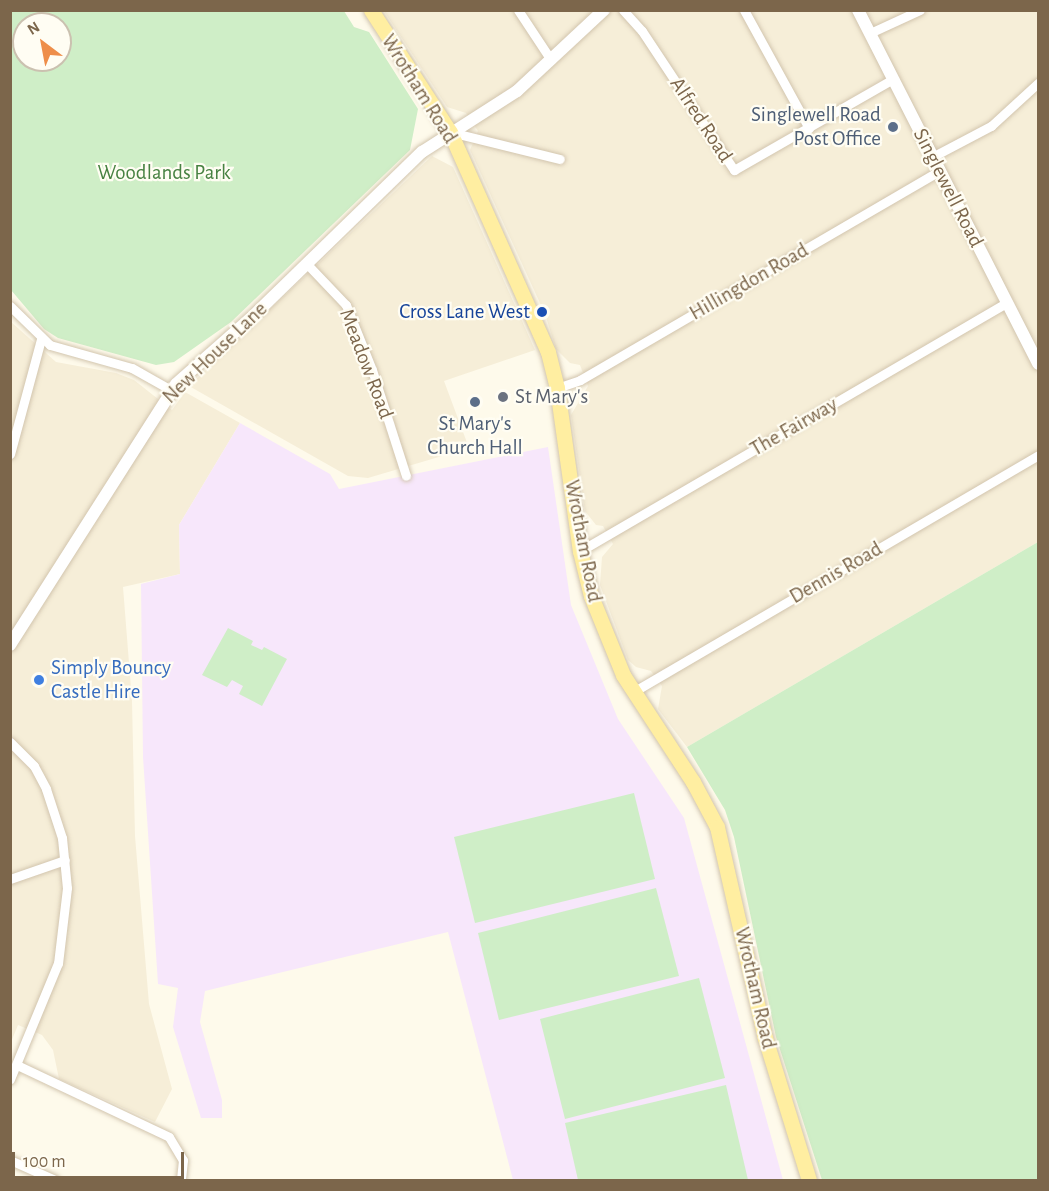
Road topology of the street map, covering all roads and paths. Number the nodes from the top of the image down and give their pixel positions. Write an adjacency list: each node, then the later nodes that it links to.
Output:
1 (371, 10): 13 (main road, Wrotham Road)
2 (518, 10): 9 (street)
3 (604, 10): 9 (street)
4 (623, 10): 12 (street, Alfred Road)
5 (744, 10): 12 (street)
6 (858, 10): 8 (street, Singlewell Road)
7 (920, 10): 8 (street)
8 (870, 33): 10 (street, Singlewell Road)
9 (551, 60): 13 (street)
10 (893, 79): 12 (street, Alfred Road); 14 (street, Singlewell Road)
11 (1038, 83): 14 (street)
12 (809, 128)
13 (450, 132): 15 (street); 17 (street, New House Lane); 22 (main road, Wrotham Road)
14 (932, 158): 16 (street, Singlewell Road)
15 (560, 159)
16 (939, 171): 18 (street, Singlewell Road); 22 (street, Hillingdon Road)
17 (306, 263): 23 (street, New House Lane); 27 (street, Meadow Road)
18 (1007, 302): 21 (street, Singlewell Road); 28 (street, The Fairway)
19 (10, 306): 20 (street)
20 (41, 339): 23 (street); 24 (street)
21 (1038, 364)
22 (558, 388): 28 (main road, Wrotham Road)
23 (171, 390): 29 (street, New House Lane)
24 (14, 426): 25 (street)
25 (10, 454)
26 (1038, 455): 30 (street, Dennis Road)
27 (406, 476)
28 (580, 551): 30 (main road, Wrotham Road)
29 (10, 645)
30 (633, 692): 39 (main road, Wrotham Road)
31 (10, 742): 32 (street)
32 (65, 860): 33 (street); 34 (street)
33 (10, 879)
34 (17, 1065): 35 (street); 38 (street)
35 (10, 1078)
36 (10, 1160): 37 (street)
37 (55, 1180)
38 (181, 1180)
39 (809, 1180)

